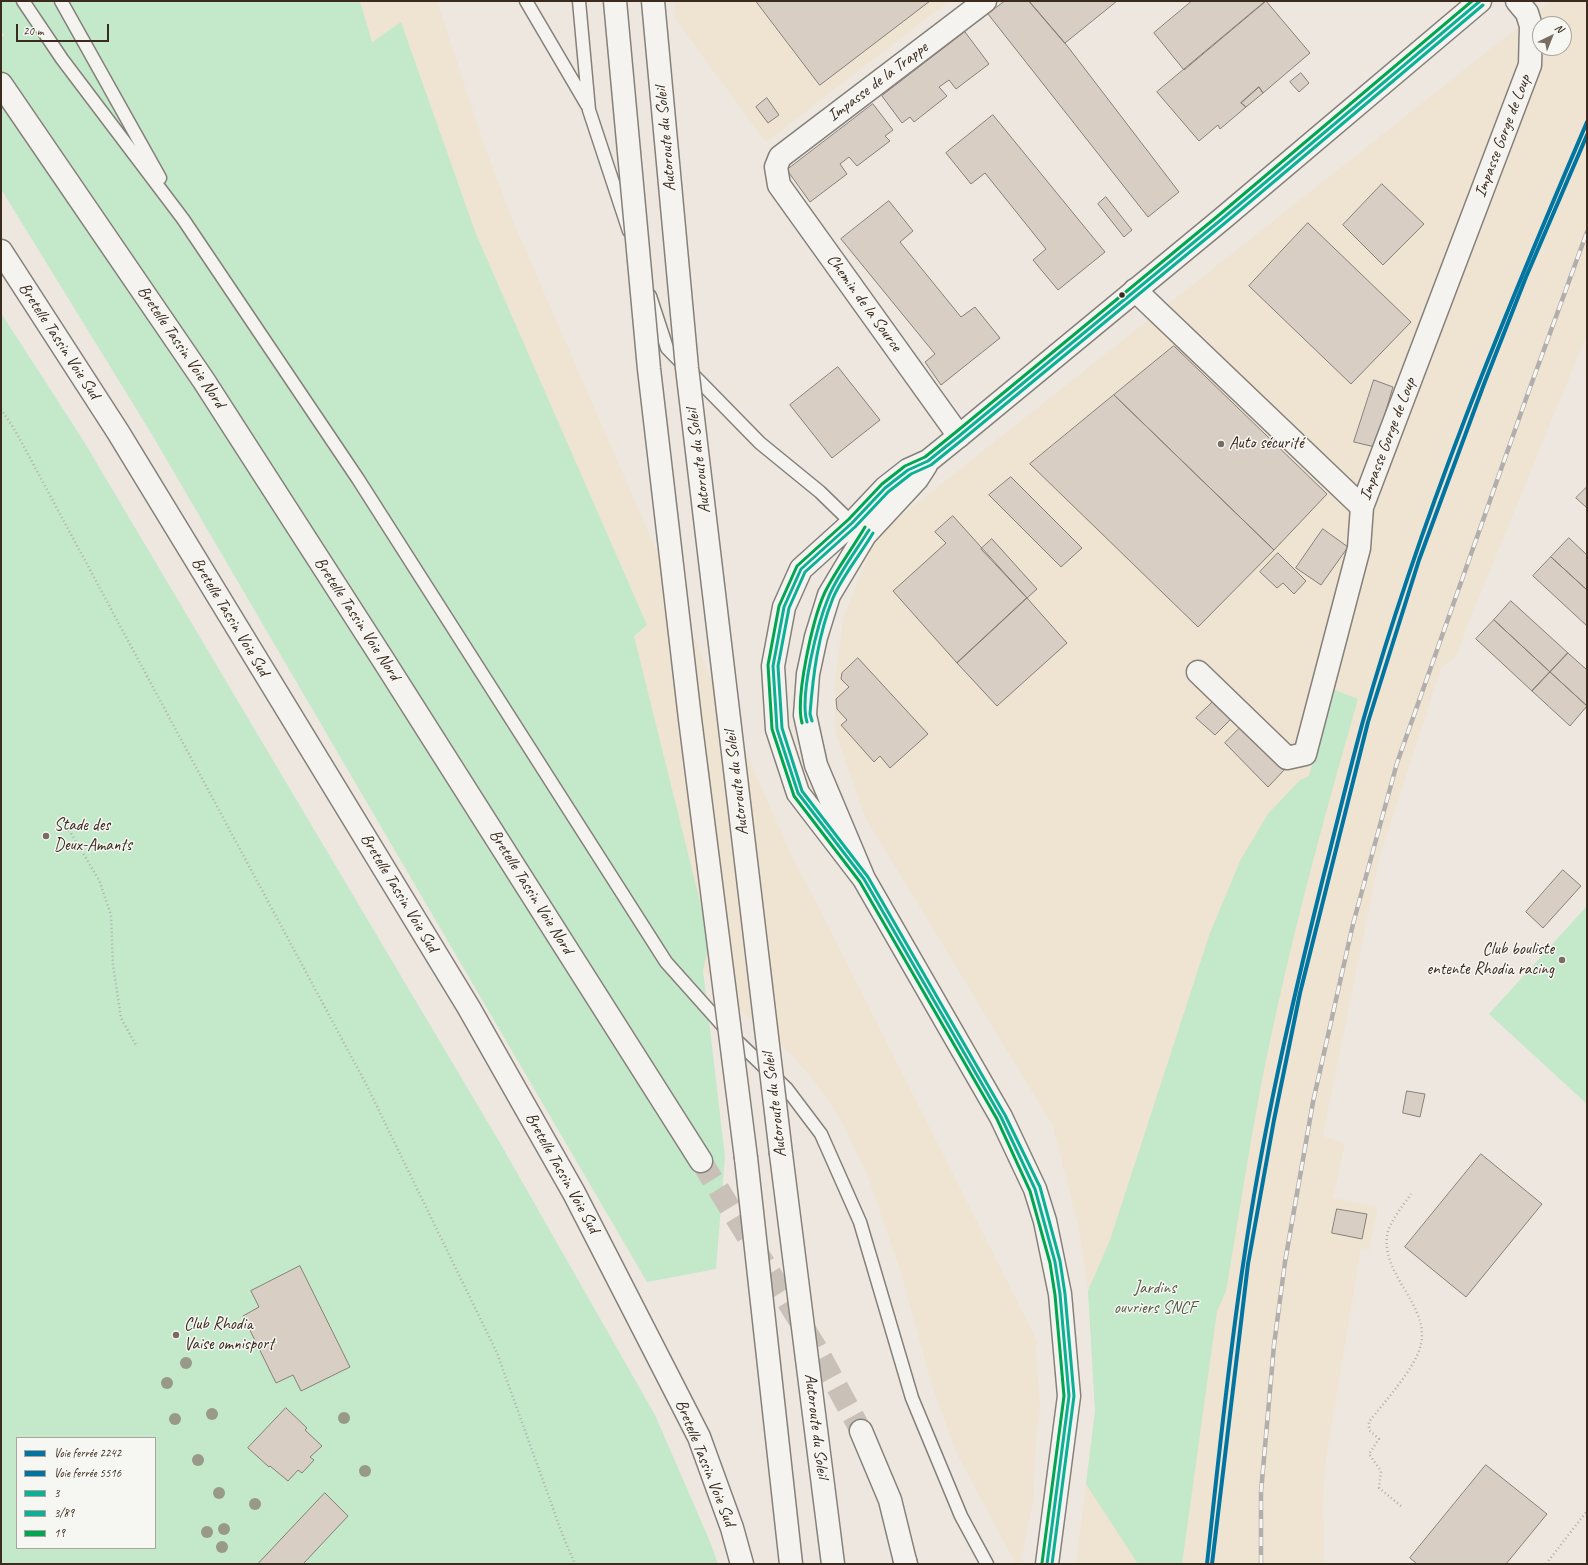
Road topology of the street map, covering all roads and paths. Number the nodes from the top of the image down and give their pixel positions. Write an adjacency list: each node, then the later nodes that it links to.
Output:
1 (23, 1): 13 (lane)
2 (61, 1): 13 (lane)
3 (526, 1): 11 (lane)
4 (579, 1): 11 (lane)
5 (615, 1): 33 (main road, Autoroute du Soleil, bridge)
6 (653, 1): 34 (main road, Autoroute du Soleil, bridge)
7 (1480, 1): 15 (main road)
8 (1517, 1): 18 (main road, Impasse Gorge de Loup)
9 (973, 5): 12 (main road, Impasse de la Trappe)
10 (1, 84): 24 (main road, Bretelle Tassin Voie Nord)
11 (589, 110): 19 (lane)
12 (776, 168): 17 (main road, Chemin de la Source)
13 (183, 219): 35 (lane)
14 (1, 251): 32 (main road, Bretelle Tassin Voie Sud)
15 (1135, 290): 17 (main road); 18 (main road)
16 (1, 409): 31 (path)
17 (959, 436): 19 (main road)
18 (1362, 506): 20 (main road, Impasse Gorge de Loup)
19 (858, 529): 22 (main road); 22 (main road)
20 (1198, 672)
21 (69, 830): 23 (path)
22 (864, 879): 29 (main road)
23 (137, 1047)
24 (701, 1161)
25 (1411, 1194): 27 (path)
26 (861, 1431): 30 (main road)
27 (1401, 1506)
28 (1587, 1511): 36 (path)
29 (1048, 1557)
30 (906, 1562)
31 (575, 1564)
32 (742, 1564)
33 (791, 1564)
34 (833, 1564)
35 (988, 1564)
36 (1546, 1564)

